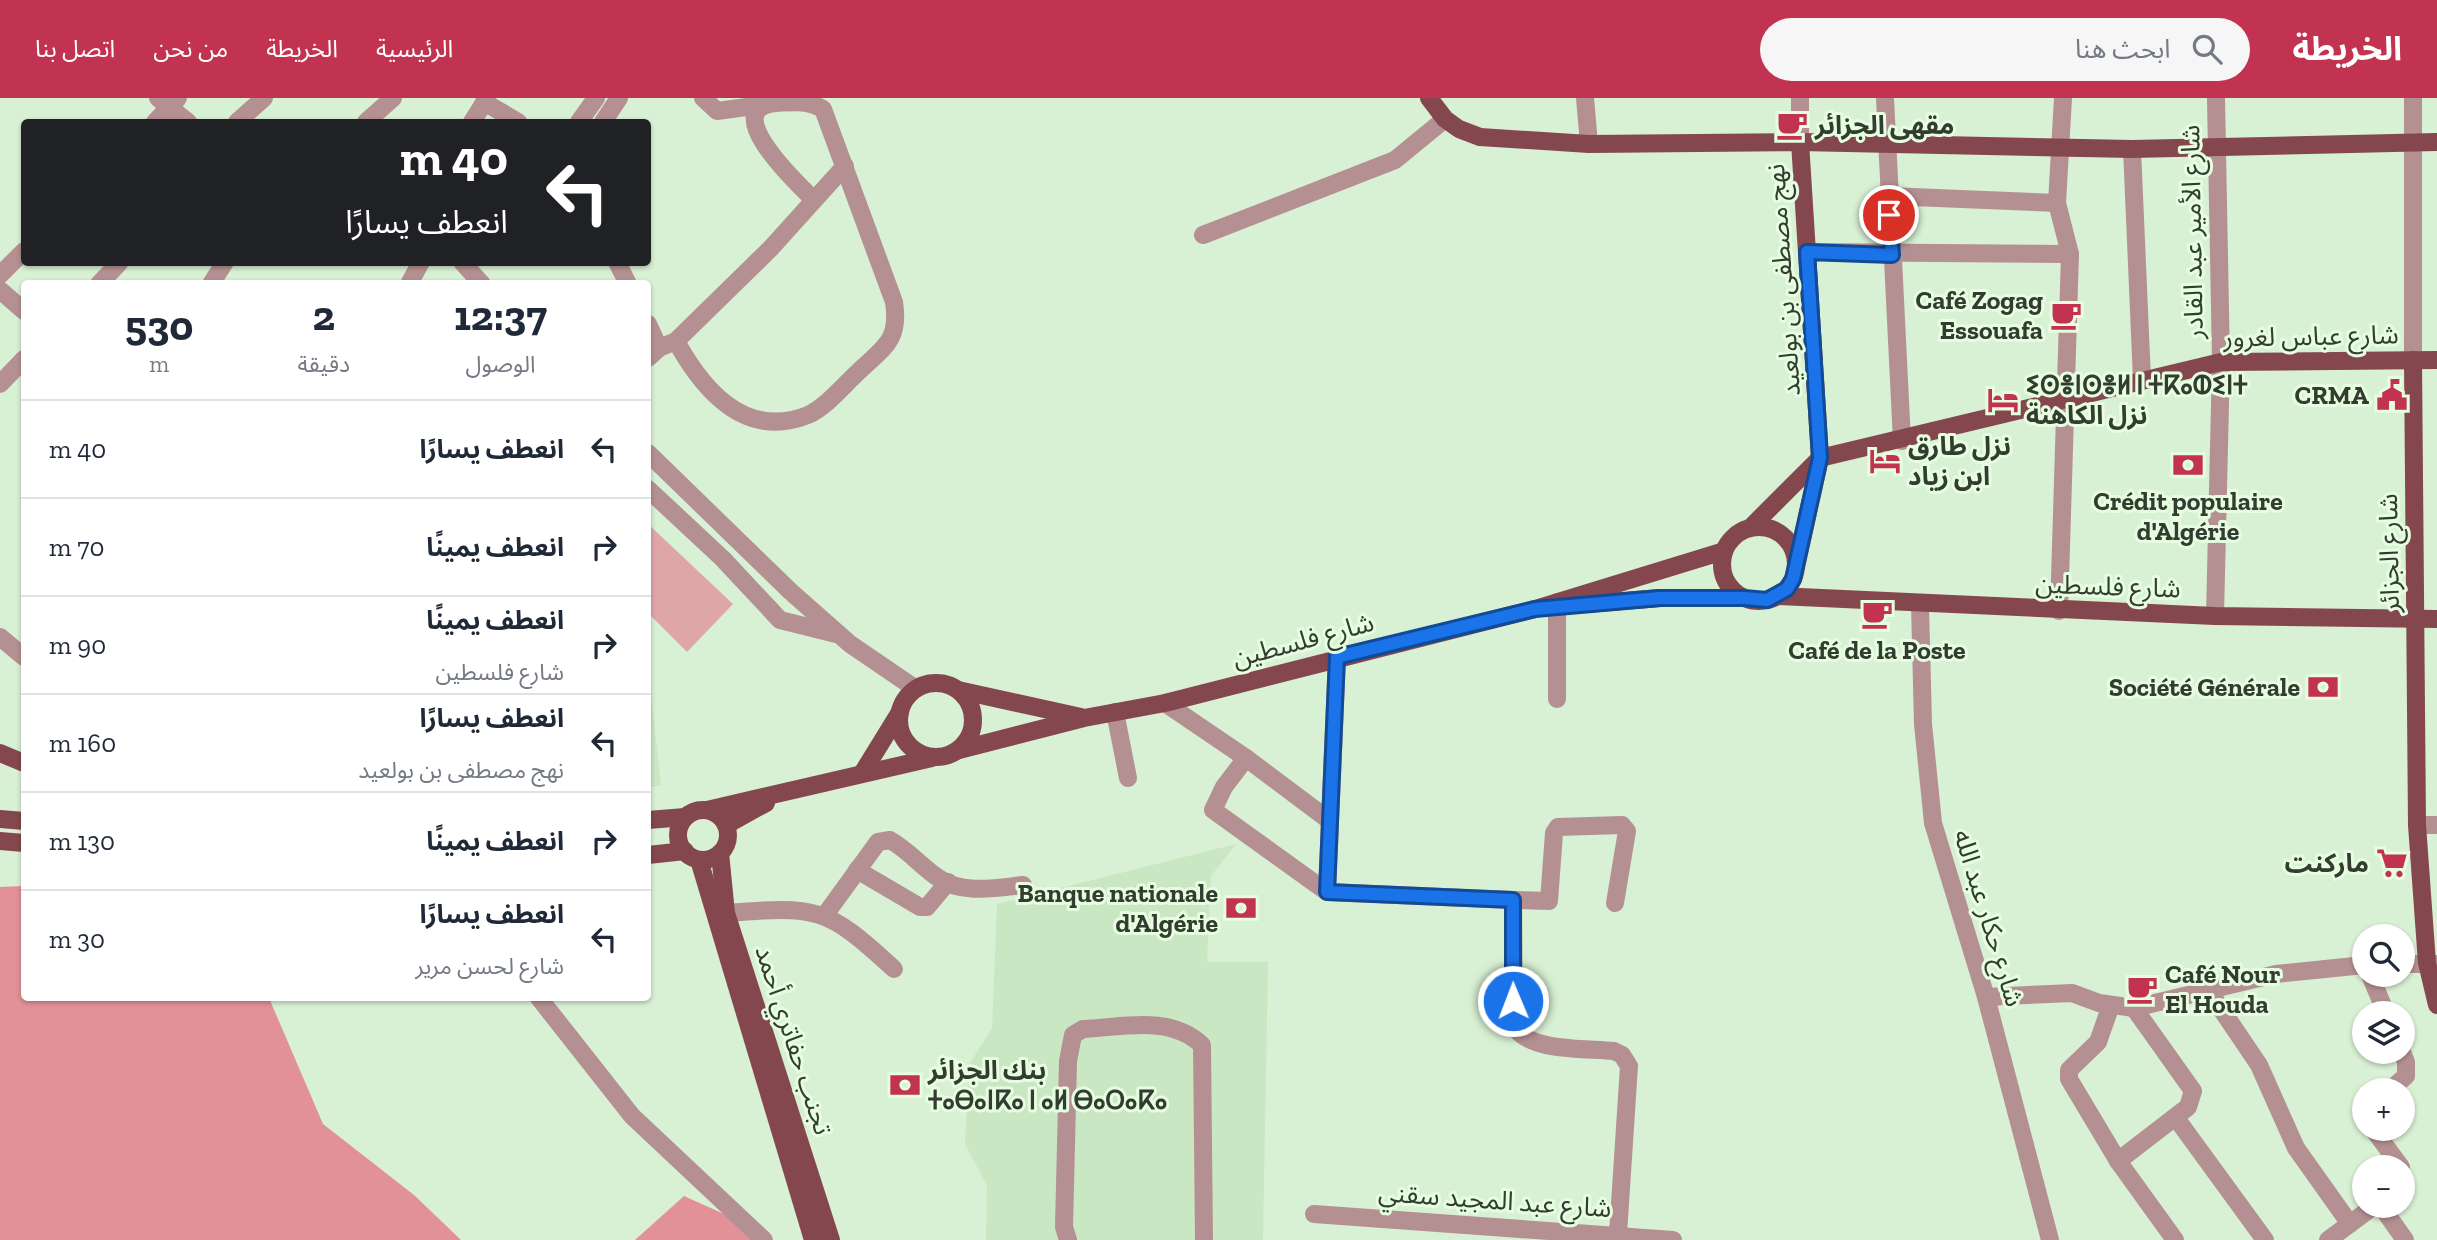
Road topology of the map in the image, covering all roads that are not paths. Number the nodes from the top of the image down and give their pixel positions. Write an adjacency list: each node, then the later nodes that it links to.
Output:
1 (264, 98): 19 (street)
2 (393, 98): 20 (street)
3 (596, 98): 23 (street)
4 (620, 98): 24 (street)
5 (703, 98): 15 (street)
6 (1429, 98): 16 (main road)
7 (1585, 98): 29 (street)
8 (1800, 98): 25 (street, نهج مصطفى بن بولعيد)
9 (1885, 98): 28 (street)
10 (2063, 98): 30 (street)
11 (2216, 98): 31 (street, شارع الأمير عبد القادر)
12 (2413, 98): 26 (street, شارع الجزائر)
13 (485, 100): 21 (street); 22 (street)
14 (168, 102): 17 (street); 18 (street)
15 (768, 104): 33 (street); 35 (street)
16 (1445, 118): 29 (main road); 37 (street)
17 (157, 119)
18 (185, 119)
19 (240, 119)
20 (369, 119)
21 (474, 119)
22 (513, 119)
23 (581, 119)
24 (605, 119)
25 (1800, 142): 28 (main road); 29 (main road); 38 (main road, نهج مصطفى بن بولعيد)
26 (2415, 142): 27 (main road); 31 (main road); 51 (street, شارع الجزائر)
27 (2437, 142)
28 (1885, 143): 30 (main road); 34 (street)
29 (1588, 144)
30 (2060, 148): 32 (main road); 36 (street)
31 (2216, 148): 32 (main road); 54 (street, شارع الأمير عبد القادر)
32 (2132, 149): 55 (street)
33 (845, 166): 35 (street); 49 (street)
34 (1888, 195): 36 (street); 41 (street)
35 (814, 200): 49 (street)
36 (2057, 203): 40 (street)
37 (1203, 235)
38 (1807, 252): 41 (street); 60 (main road, نهج مصطفى بن بولعيد)
39 (21, 254): 44 (street)
40 (2070, 254): 41 (street); 57 (street)
41 (1892, 255): 58 (street)
42 (116, 266): 45 (street)
43 (466, 266): 46 (street)
44 (0, 275)
45 (103, 280)
46 (478, 280)
47 (0, 290): 48 (street)
48 (21, 308)
49 (676, 341): 50 (street)
50 (653, 353)
51 (2413, 360): 52 (main road, شارع عباس لغرور); 54 (main road, شارع عباس لغرور); 71 (main road, شارع الجزائر)
52 (2437, 360)
53 (21, 362): 56 (street)
54 (2221, 362): 55 (main road, شارع عباس لغرور); 70 (street, شارع الأمير عبد القادر)
55 (2142, 380): 57 (main road, شارع عباس لغرور)
56 (0, 384)
57 (2064, 399): 58 (main road, شارع عباس لغرور); 69 (street)
58 (1902, 441): 60 (main road, شارع عباس لغرور)
59 (651, 456): 73 (street)
60 (1820, 458): 62 (main road); 64 (main road, نهج مصطفى بن بولعيد)
61 (651, 492): 73 (street)
62 (1749, 528): 63 (main road); 64 (main road)
63 (1724, 551): 66 (main road); 67 (main road, شارع فلسطين)
64 (1796, 567): 65 (main road)
65 (1778, 596): 66 (main road); 68 (main road, شارع فلسطين)
66 (1744, 598): 67 (main road, شارع فلسطين)
67 (1557, 605): 74 (main road, شارع فلسطين); 77 (street)
68 (1920, 605): 69 (main road, شارع فلسطين); 116 (street, شارع حكار عبد الله)
69 (2059, 611): 70 (main road, شارع فلسطين)
70 (2215, 617): 71 (main road, شارع فلسطين)
71 (2416, 618): 72 (main road, شارع فلسطين); 97 (main road, شارع الجزائر)
72 (2437, 619)
73 (839, 634): 75 (street)
74 (1337, 657): 78 (main road, شارع فلسطين); 95 (street)
75 (915, 690): 76 (main road); 79 (main road)
76 (958, 690): 81 (main road); 82 (main road)
77 (1556, 699)
78 (1165, 703): 80 (main road, شارع فلسطين); 85 (street)
79 (900, 712): 84 (main road); 87 (main road)
80 (1115, 712): 81 (main road, شارع فلسطين); 88 (street)
81 (1084, 718): 82 (main road, شارع فلسطين)
82 (959, 750): 84 (main road)
83 (0, 754): 86 (main road)
84 (934, 757): 87 (main road)
85 (1246, 758): 95 (street); 107 (street)
86 (21, 762)
87 (863, 772): 89 (main road)
88 (1128, 778)
89 (784, 793): 90 (main road); 96 (main road)
90 (707, 810): 91 (main road); 96 (main road)
91 (685, 817): 94 (main road); 103 (main road)
92 (0, 818): 93 (main road)
93 (21, 821)
94 (651, 821)
95 (1329, 821): 107 (street)
96 (726, 825): 101 (main road)
97 (2417, 825): 98 (street); 112 (main road, شارع الجزائر)
98 (2437, 825)
99 (0, 841): 100 (main road)
100 (21, 843)
101 (720, 853): 103 (main road); 110 (main road, تجنب حفاتري أحمد)
102 (651, 855): 103 (main road)
103 (692, 855): 131 (main road, تجنب حفاتري أحمد)
104 (857, 870): 105 (street); 105 (street); 111 (street)
105 (948, 882): 106 (street)
106 (1023, 885)
107 (1327, 892): 108 (street)
108 (1513, 900): 109 (street); 129 (street)
109 (1615, 903)
110 (726, 913): 111 (street); 132 (main road, تجنب حفاتري أحمد)
111 (825, 915): 114 (street)
112 (2432, 963): 119 (main road, شارع الجزائر)
113 (2352, 966): 115 (street)
114 (894, 969)
115 (2209, 991): 120 (street); 128 (street)
116 (1986, 997): 118 (street); 136 (street, شارع حكار عبد الله)
117 (541, 1001): 130 (street)
118 (2112, 1005): 120 (street); 124 (street)
119 (2437, 1005)
120 (2134, 1008): 121 (street)
121 (2176, 1118): 124 (street); 138 (street)
122 (2381, 1141): 123 (street)
123 (2392, 1155)
124 (2118, 1161): 137 (street)
125 (1314, 1214): 129 (street, شارع عبد المجيد سقني)
126 (2358, 1218): 128 (street)
127 (2389, 1218): 140 (street)
128 (2350, 1224): 139 (street)
129 (1618, 1234): 135 (street, شارع عبد المجيد سقني)
130 (764, 1240)
131 (813, 1240)
132 (831, 1240)
133 (1068, 1240): 134 (street)
134 (1205, 1240)
135 (1673, 1240)
136 (2050, 1240)
137 (2175, 1240)
138 (2265, 1240)
139 (2328, 1240)
140 (2405, 1240)

